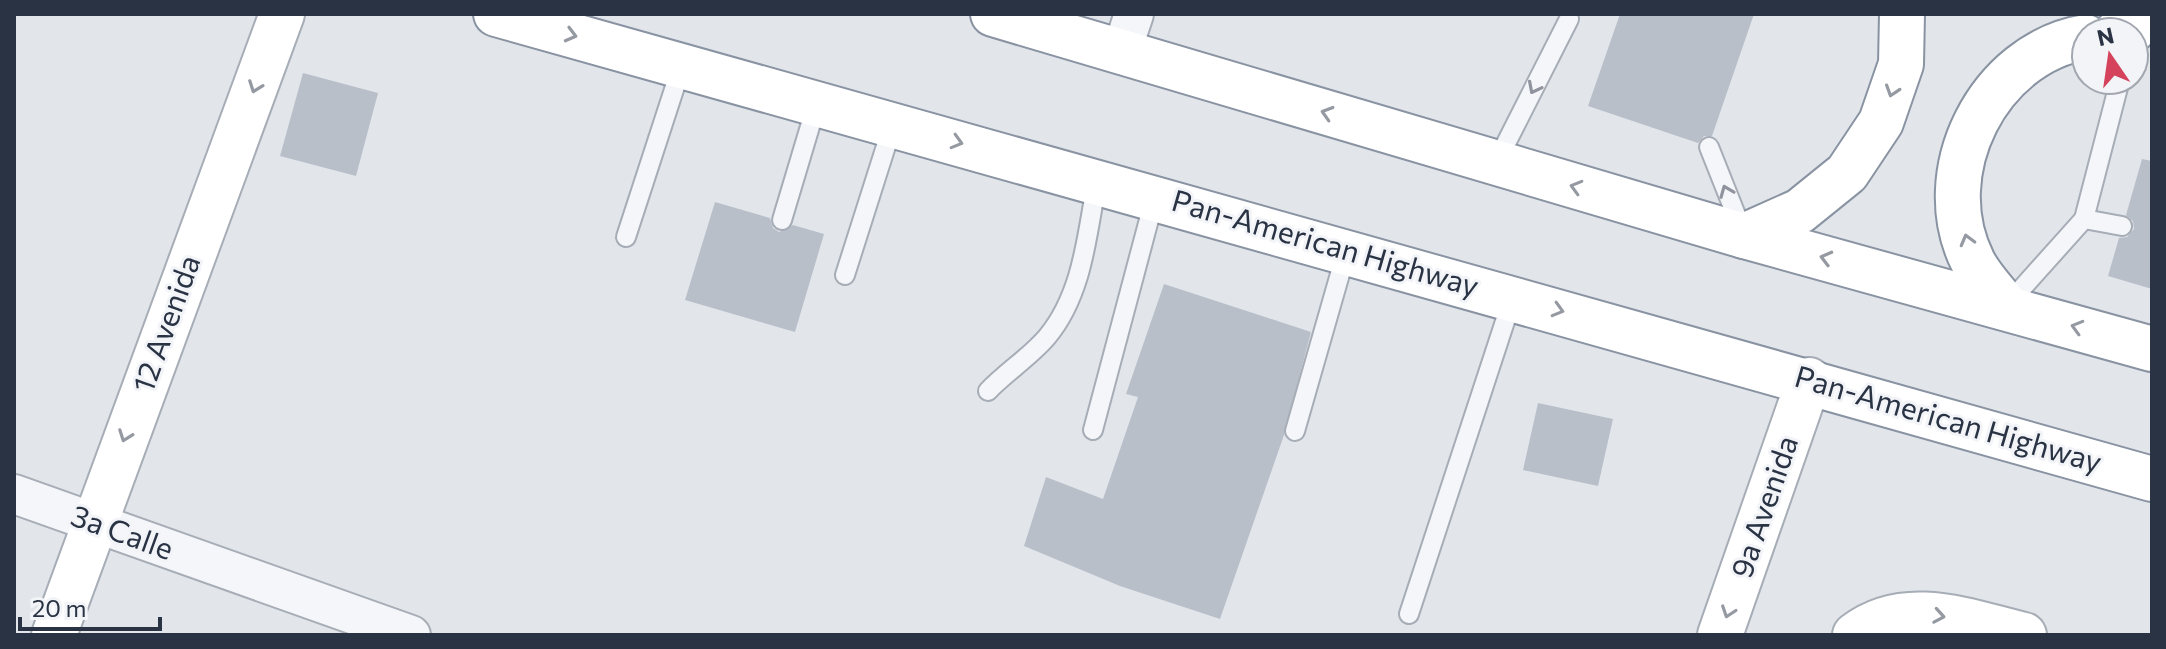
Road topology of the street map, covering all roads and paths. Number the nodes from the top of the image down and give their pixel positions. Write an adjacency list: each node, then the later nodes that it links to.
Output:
1 (282, 14): 32 (main road, 12 Avenida, one-way to 32)
2 (496, 14): 8 (main road, Pan-American Highway, one-way to 8)
3 (993, 14): 6 (main road)
4 (1902, 14): 19 (main road, one-way to 19)
5 (1569, 19): 13 (lane, one-way to 13)
6 (1128, 32): 13 (main road, one-way to 6)
7 (2070, 43): 24 (main road, one-way to 7)
8 (682, 65): 10 (main road, Pan-American Highway); 20 (lane)
9 (2116, 96): 16 (lane)
10 (817, 103): 11 (main road, Pan-American Highway); 17 (lane)
11 (893, 124): 14 (main road, Pan-American Highway, one-way to 14); 22 (lane)
12 (1709, 147): 19 (lane, one-way to 12)
13 (1496, 164): 19 (main road, one-way to 13)
14 (1097, 181): 15 (main road, Pan-American Highway); 27 (lane)
15 (1155, 197): 21 (main road, Pan-American Highway); 28 (lane)
16 (2084, 219): 18 (lane); 24 (lane)
17 (782, 220)
18 (2122, 226)
19 (1744, 236): 24 (main road, one-way to 19)
20 (626, 237)
21 (1347, 251): 23 (main road, Pan-American Highway); 29 (lane)
22 (845, 275)
23 (1512, 297): 26 (main road, Pan-American Highway, one-way to 26); 33 (lane)
24 (2006, 306): 25 (main road, one-way to 24)
25 (2152, 349)
26 (1809, 380): 30 (main road, Pan-American Highway); 37 (main road, 9a Avenida, one-way to 37)
27 (988, 391)
28 (1093, 430)
29 (1295, 431)
30 (2152, 479)
31 (14, 494): 32 (street, 3a Calle)
32 (92, 524): 35 (main road, 12 Avenida); 36 (street, 3a Calle)
33 (1409, 614)
34 (1860, 632): 38 (main road, one-way to 38)
35 (54, 635)
36 (411, 635)
37 (1720, 635)
38 (2024, 635)

